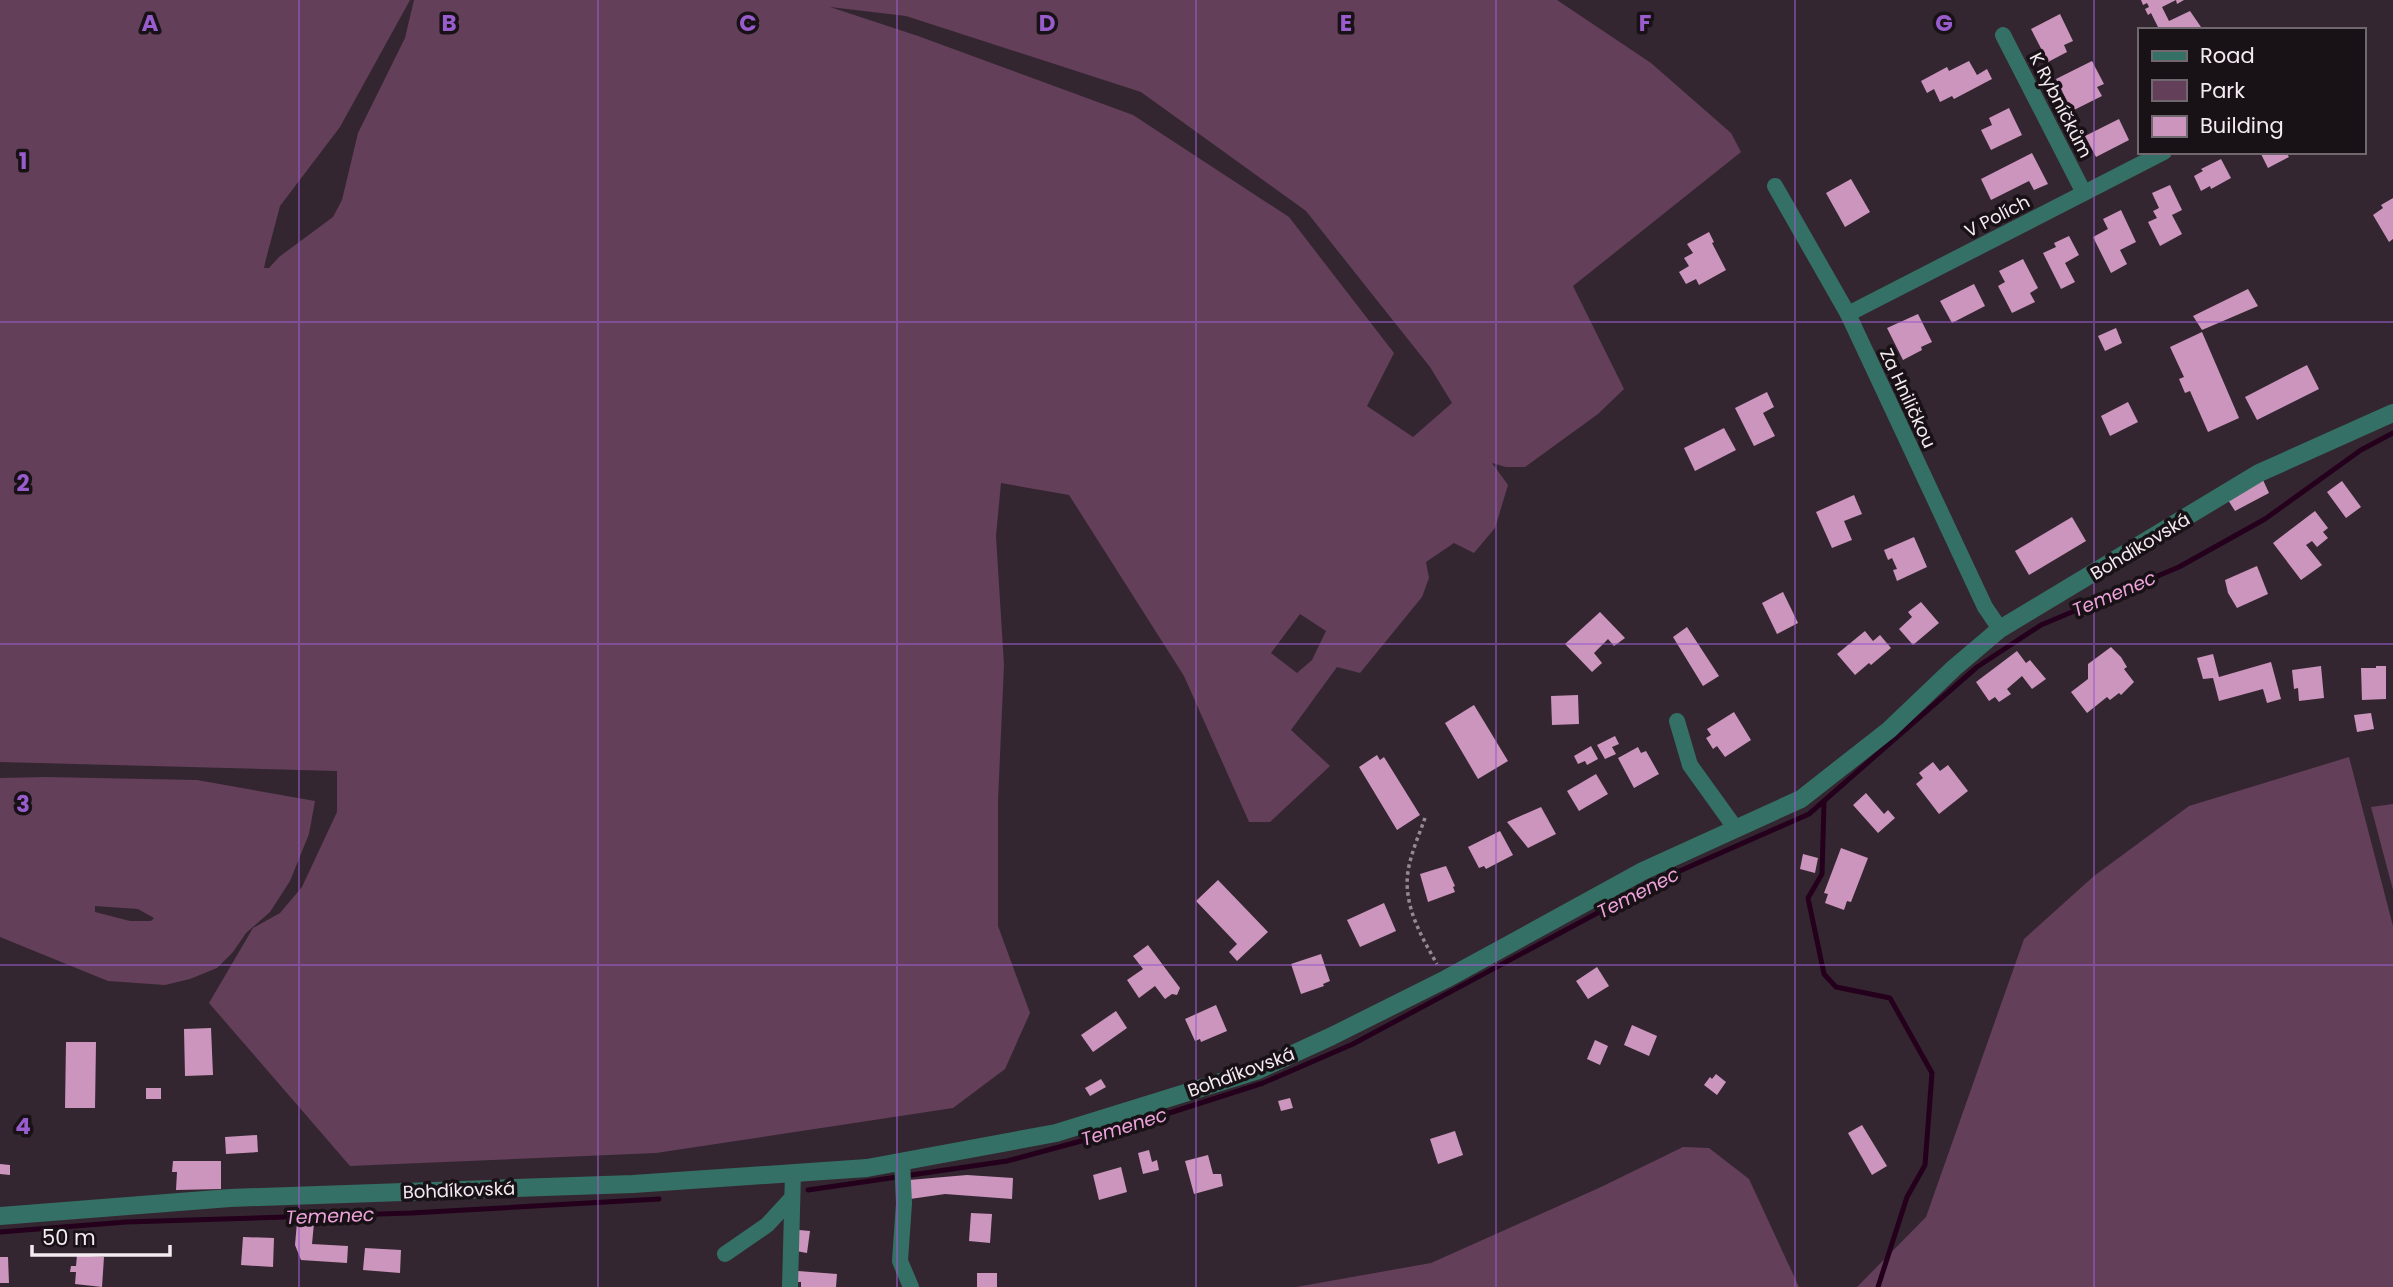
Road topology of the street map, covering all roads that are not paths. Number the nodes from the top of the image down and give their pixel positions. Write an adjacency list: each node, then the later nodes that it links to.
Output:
1 (2003, 35): 4 (street, K Rybníčkům)
2 (2160, 154): 4 (street, V Polích)
3 (1775, 186): 5 (street, Za Hniličkou)
4 (2084, 193): 5 (street, V Polích)
5 (1848, 314): 7 (street, Za Hniličkou)
6 (2393, 413): 7 (street, Bohdíkovská)
7 (2000, 629): 9 (street, Bohdíkovská)
8 (1677, 721): 9 (street)
9 (1736, 829): 10 (street, Bohdíkovská)
10 (902, 1171): 11 (street, Bohdíkovská); 16 (street)
11 (793, 1173): 12 (street); 13 (street, Bohdíkovská)
12 (792, 1198): 14 (street); 15 (street)
13 (0, 1216)
14 (725, 1254)
15 (789, 1287)
16 (911, 1287)

